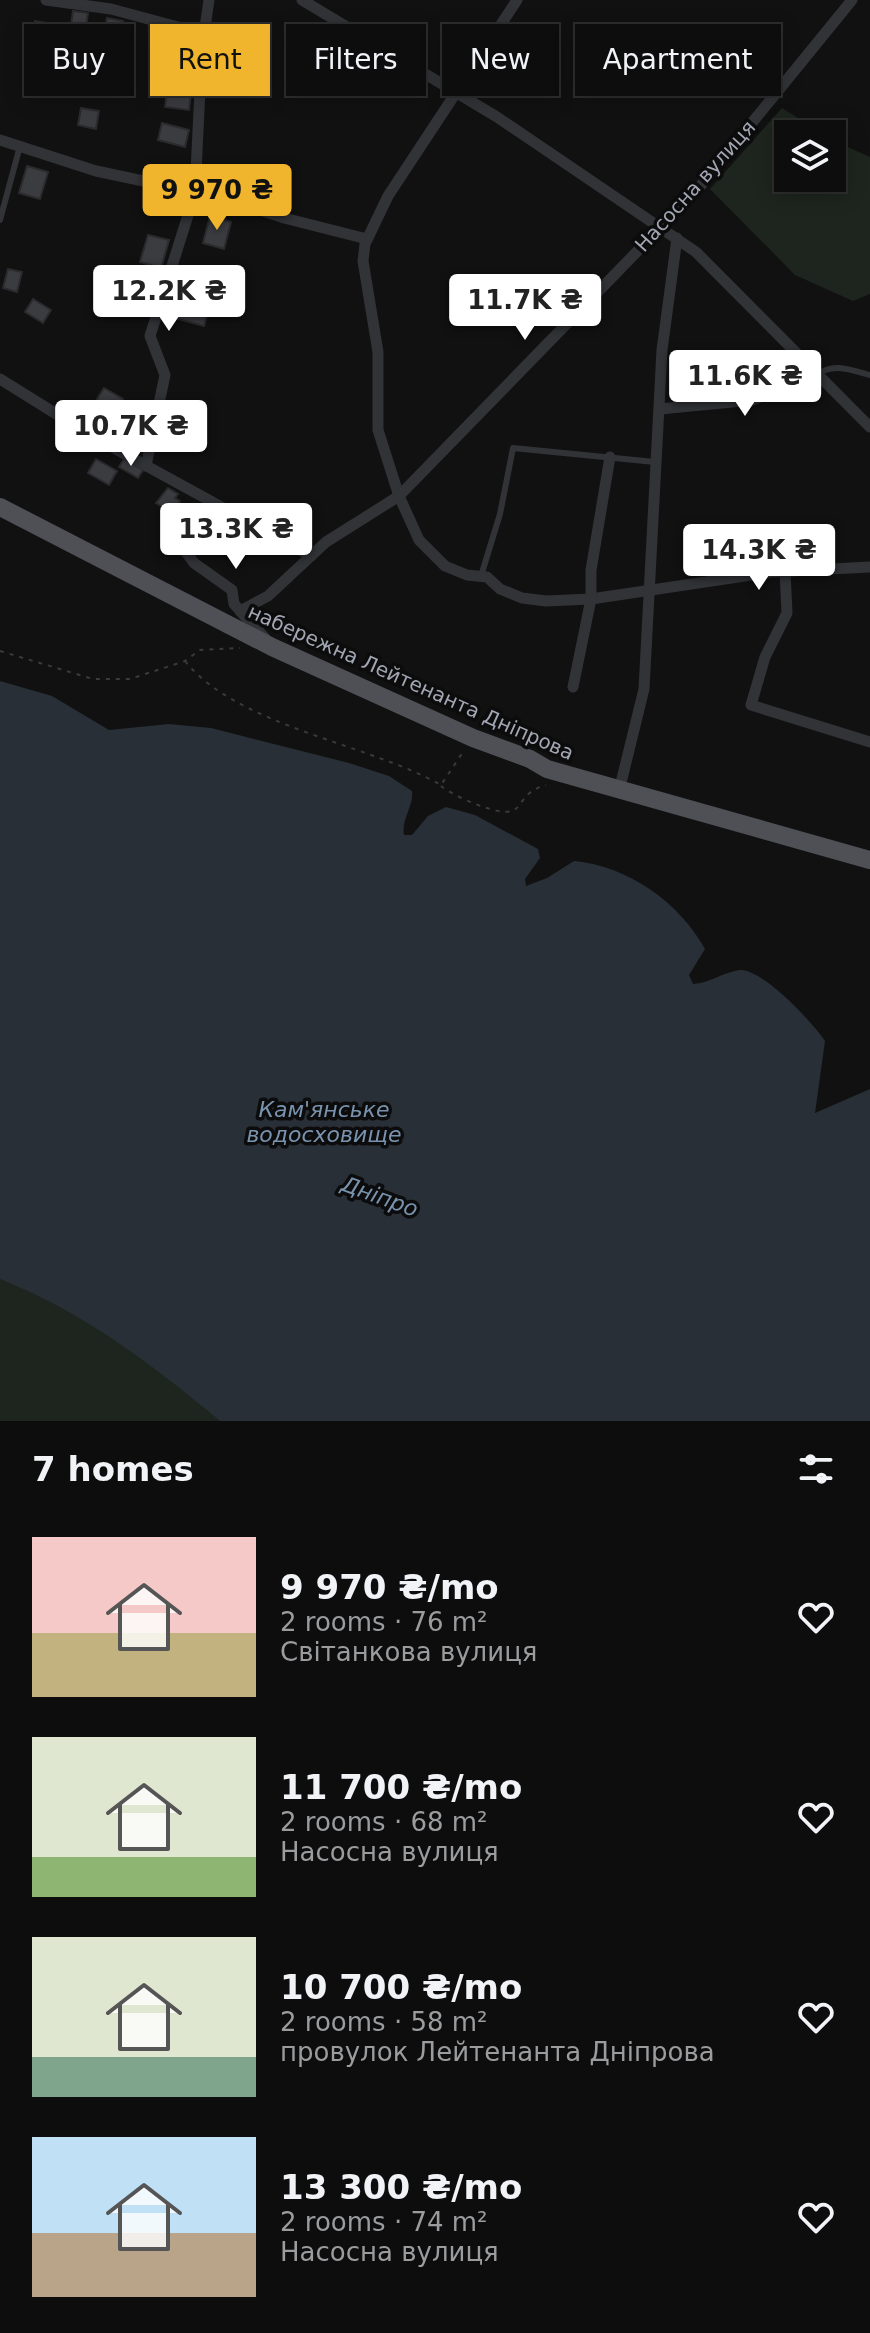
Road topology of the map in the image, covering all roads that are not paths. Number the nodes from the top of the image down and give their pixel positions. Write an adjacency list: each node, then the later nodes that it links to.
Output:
1 (46, 0): 6 (street)
2 (209, 0): 7 (street)
3 (302, 0): 9 (street)
4 (517, 0): 8 (street)
5 (852, 0): 17 (street, Насосна вулиця)
6 (167, 24)
7 (205, 24)
8 (501, 24)
9 (442, 85)
10 (200, 96): 15 (street)
11 (453, 96): 19 (street)
12 (460, 96): 17 (street)
13 (0, 140): 14 (street)
14 (20, 146): 15 (street); 16 (lane)
15 (195, 193): 19 (street); 27 (street)
16 (0, 220)
17 (659, 227): 18 (street); 28 (street, Насосна вулиця)
18 (677, 238): 20 (street); 23 (street)
19 (367, 239): 28 (street)
20 (817, 375): 21 (lane); 23 (street); 24 (street)
21 (870, 375)
22 (0, 379): 27 (street)
23 (660, 409): 26 (street)
24 (870, 427)
25 (610, 457): 26 (lane); 34 (lane); 36 (street)
26 (655, 462): 35 (street)
27 (146, 466): 29 (street)
28 (399, 496): 31 (street, Насосна вулиця); 34 (street)
29 (210, 501): 31 (street); 37 (street)
30 (0, 507): 37 (main road, набережна Лейтенанта Дніпрова)
31 (311, 556): 37 (street, Насосна вулиця)
32 (870, 567): 33 (street)
33 (785, 571): 35 (street); 39 (street)
34 (481, 576): 36 (street)
35 (647, 590): 36 (street); 40 (street)
36 (591, 599): 38 (street)
37 (272, 647): 40 (main road, набережна Лейтенанта Дніпрова)
38 (573, 687)
39 (870, 742)
40 (619, 791): 41 (main road, набережна Лейтенанта Дніпрова)
41 (870, 860)

